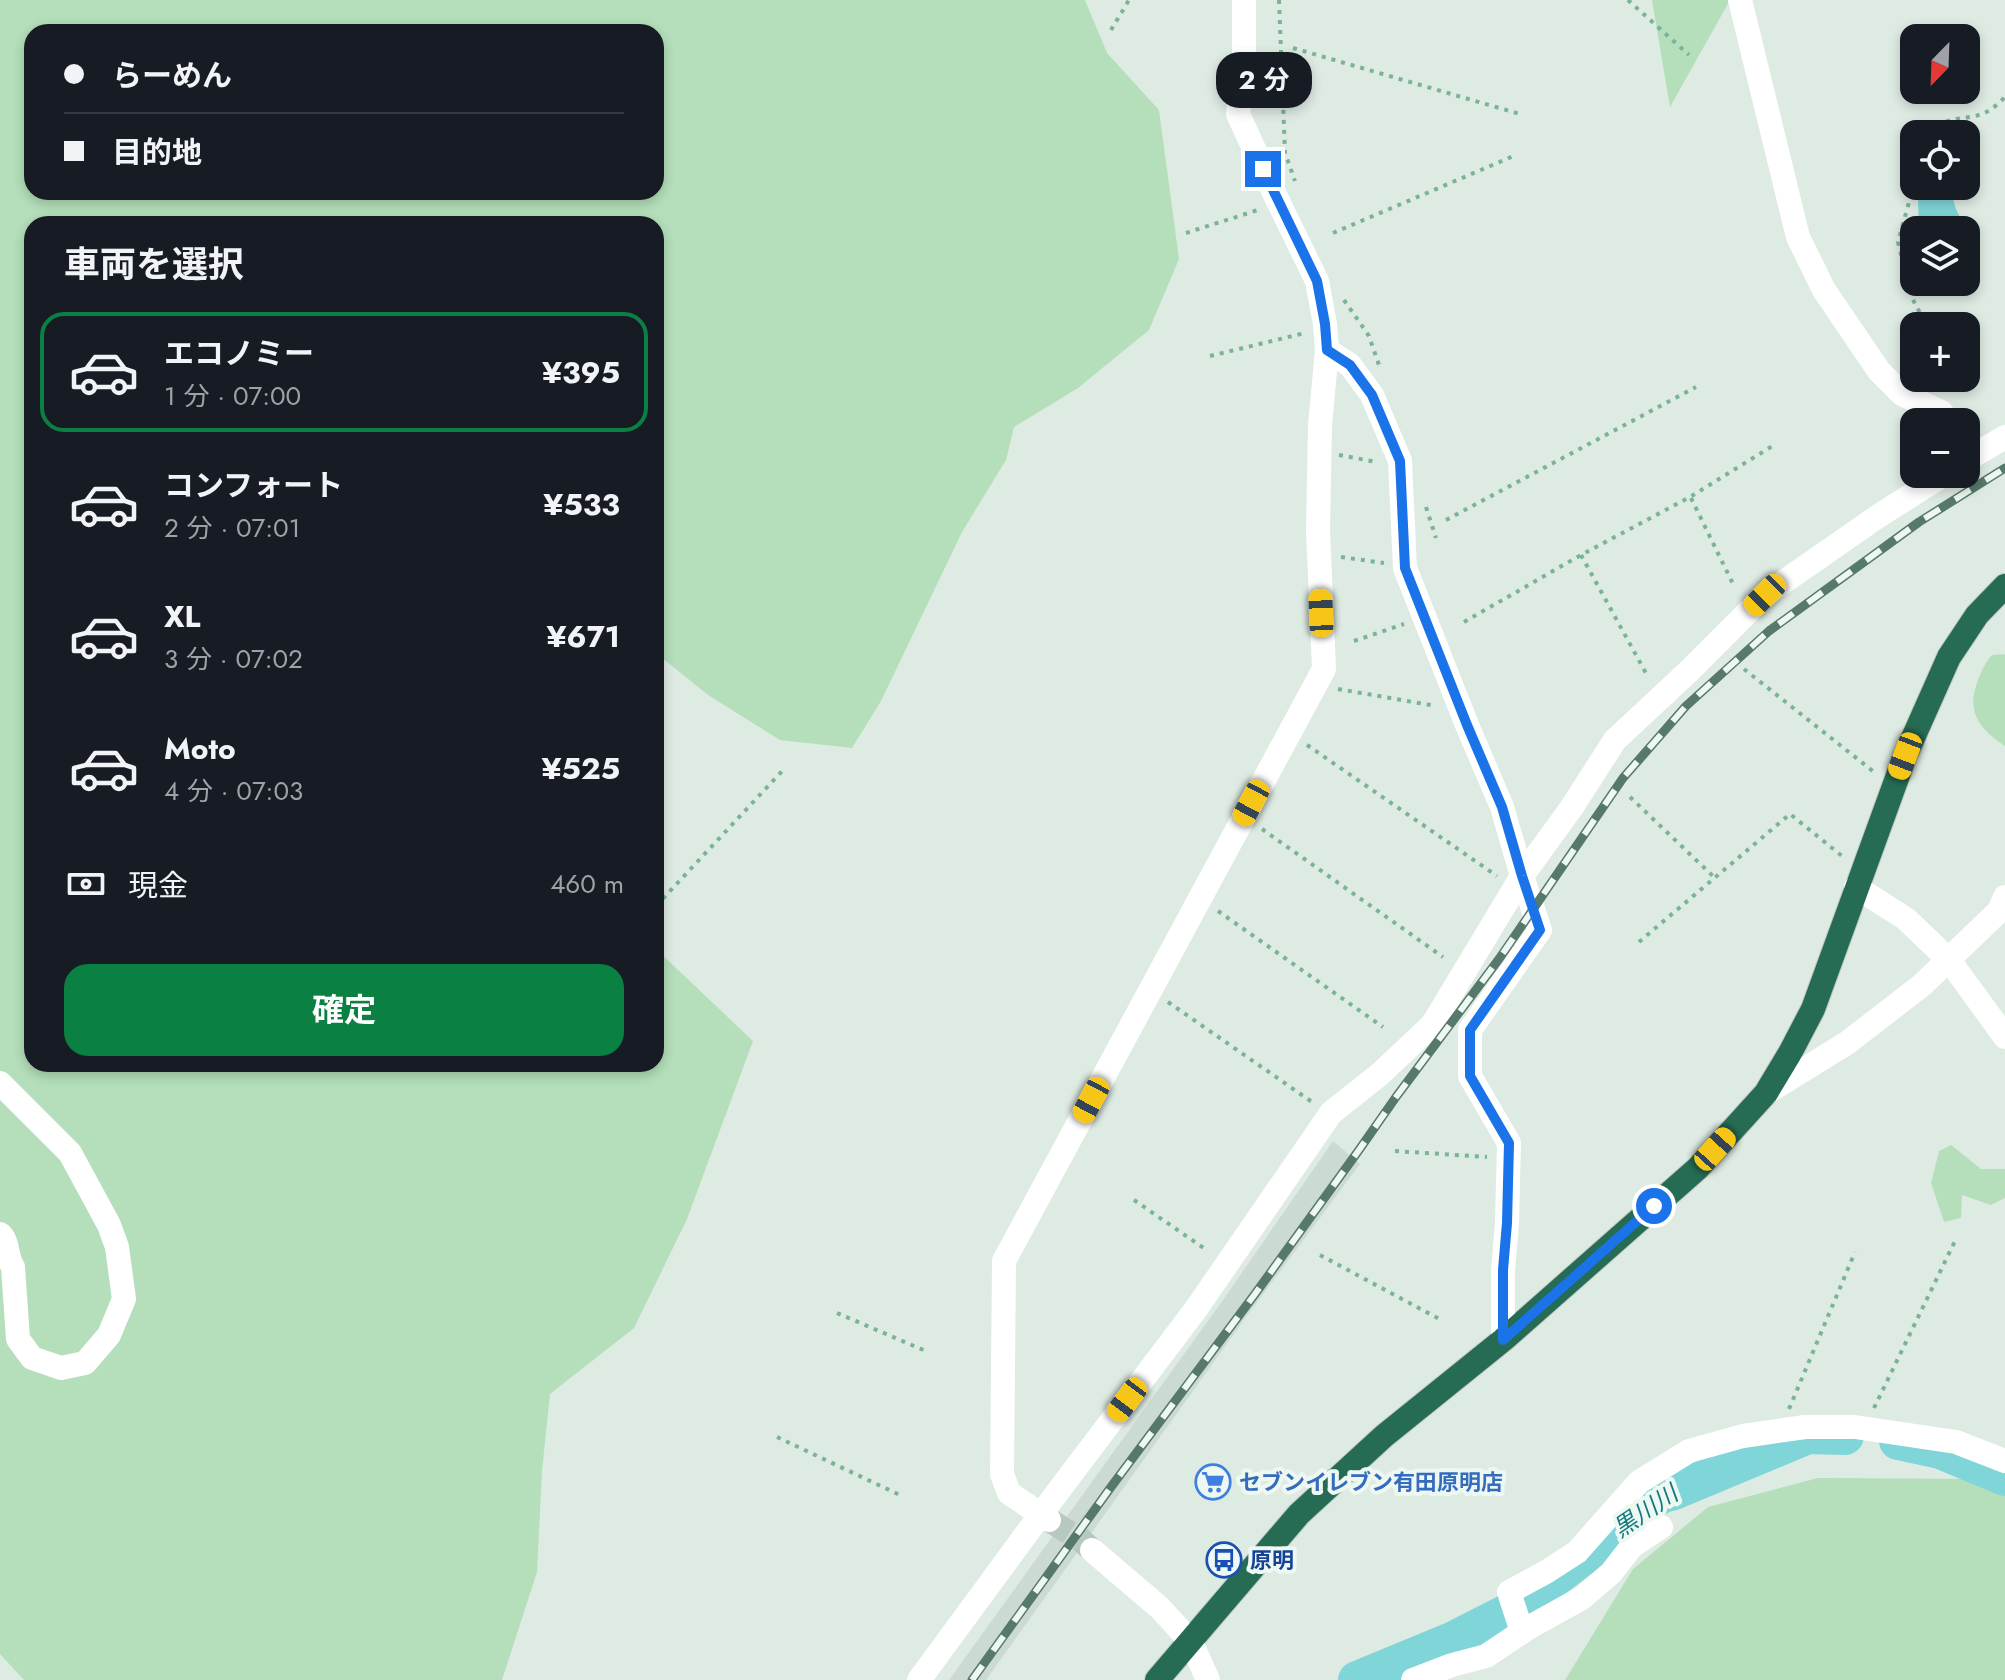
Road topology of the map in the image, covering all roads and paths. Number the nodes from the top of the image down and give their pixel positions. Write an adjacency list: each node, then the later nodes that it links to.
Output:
1 (1129, 0): 6 (path)
2 (1244, 0): 21 (street)
3 (1279, 0): 13 (path)
4 (1628, 0): 8 (path)
5 (1740, 0): 25 (street)
6 (1111, 30)
7 (1293, 48): 10 (path)
8 (1689, 55)
9 (2005, 97): 11 (path)
10 (1520, 114)
11 (1951, 120)
12 (1516, 155): 17 (path)
13 (1300, 194)
14 (1910, 200): 19 (path)
15 (1268, 207): 16 (path)
16 (1186, 233)
17 (1333, 233)
18 (1339, 293): 23 (path)
19 (1920, 312)
20 (1311, 331): 22 (path)
21 (1327, 350): 55 (street); 86 (street)
22 (1210, 356)
23 (1379, 365)
24 (1696, 387): 34 (path)
25 (1932, 408)
26 (2005, 437): 28 (street)
27 (1774, 445): 33 (path)
28 (1980, 448)
29 (1329, 453): 30 (path)
30 (1380, 462)
31 (1923, 488): 55 (street)
32 (1422, 495): 35 (path)
33 (1690, 497): 36 (path); 39 (path)
34 (1446, 520)
35 (1436, 538)
36 (1581, 555): 42 (path); 45 (path)
37 (1335, 556): 38 (path)
38 (1396, 565)
39 (1734, 586)
40 (2005, 586): 56 (highway)
41 (1413, 621): 43 (path)
42 (1464, 622)
43 (1354, 641)
44 (1744, 669): 50 (path)
45 (1647, 675)
46 (1332, 688): 47 (path)
47 (1448, 708)
48 (1300, 741): 55 (path)
49 (785, 768): 57 (path)
50 (1874, 772)
51 (1630, 797): 54 (path)
52 (1258, 827): 61 (path)
53 (1842, 856): 54 (path)
54 (1715, 878): 60 (path)
55 (1514, 879): 79 (street); 86 (street)
56 (1856, 887): 62 (street); 67 (highway)
57 (664, 897)
58 (2005, 897): 62 (street)
59 (1213, 908): 64 (path)
60 (1639, 942)
61 (1443, 957)
62 (1949, 960): 65 (street); 67 (street)
63 (1163, 999): 68 (path)
64 (1383, 1027)
65 (2005, 1037)
66 (0, 1083): 72 (street)
67 (1766, 1093): 79 (highway)
68 (1317, 1105)
69 (1395, 1151): 70 (path)
70 (1501, 1158)
71 (1134, 1200): 76 (path)
72 (0, 1234)
73 (1955, 1241): 81 (path)
74 (1855, 1252): 82 (path)
75 (1320, 1255): 78 (path)
76 (1217, 1257)
77 (837, 1313): 80 (path)
78 (1443, 1321)
79 (1503, 1340): 90 (highway)
80 (928, 1352)
81 (1865, 1429): 82 (street); 84 (street)
82 (1781, 1430): 89 (street)
83 (777, 1437): 85 (path)
84 (2005, 1461)
85 (902, 1496)
86 (1045, 1517): 91 (street)
87 (1661, 1527): 89 (street)
88 (1092, 1550): 90 (street)
89 (1521, 1631): 94 (street)
90 (1191, 1642): 92 (highway); 93 (street)
91 (919, 1680)
92 (1157, 1680)
93 (1208, 1680)
94 (1413, 1680)

